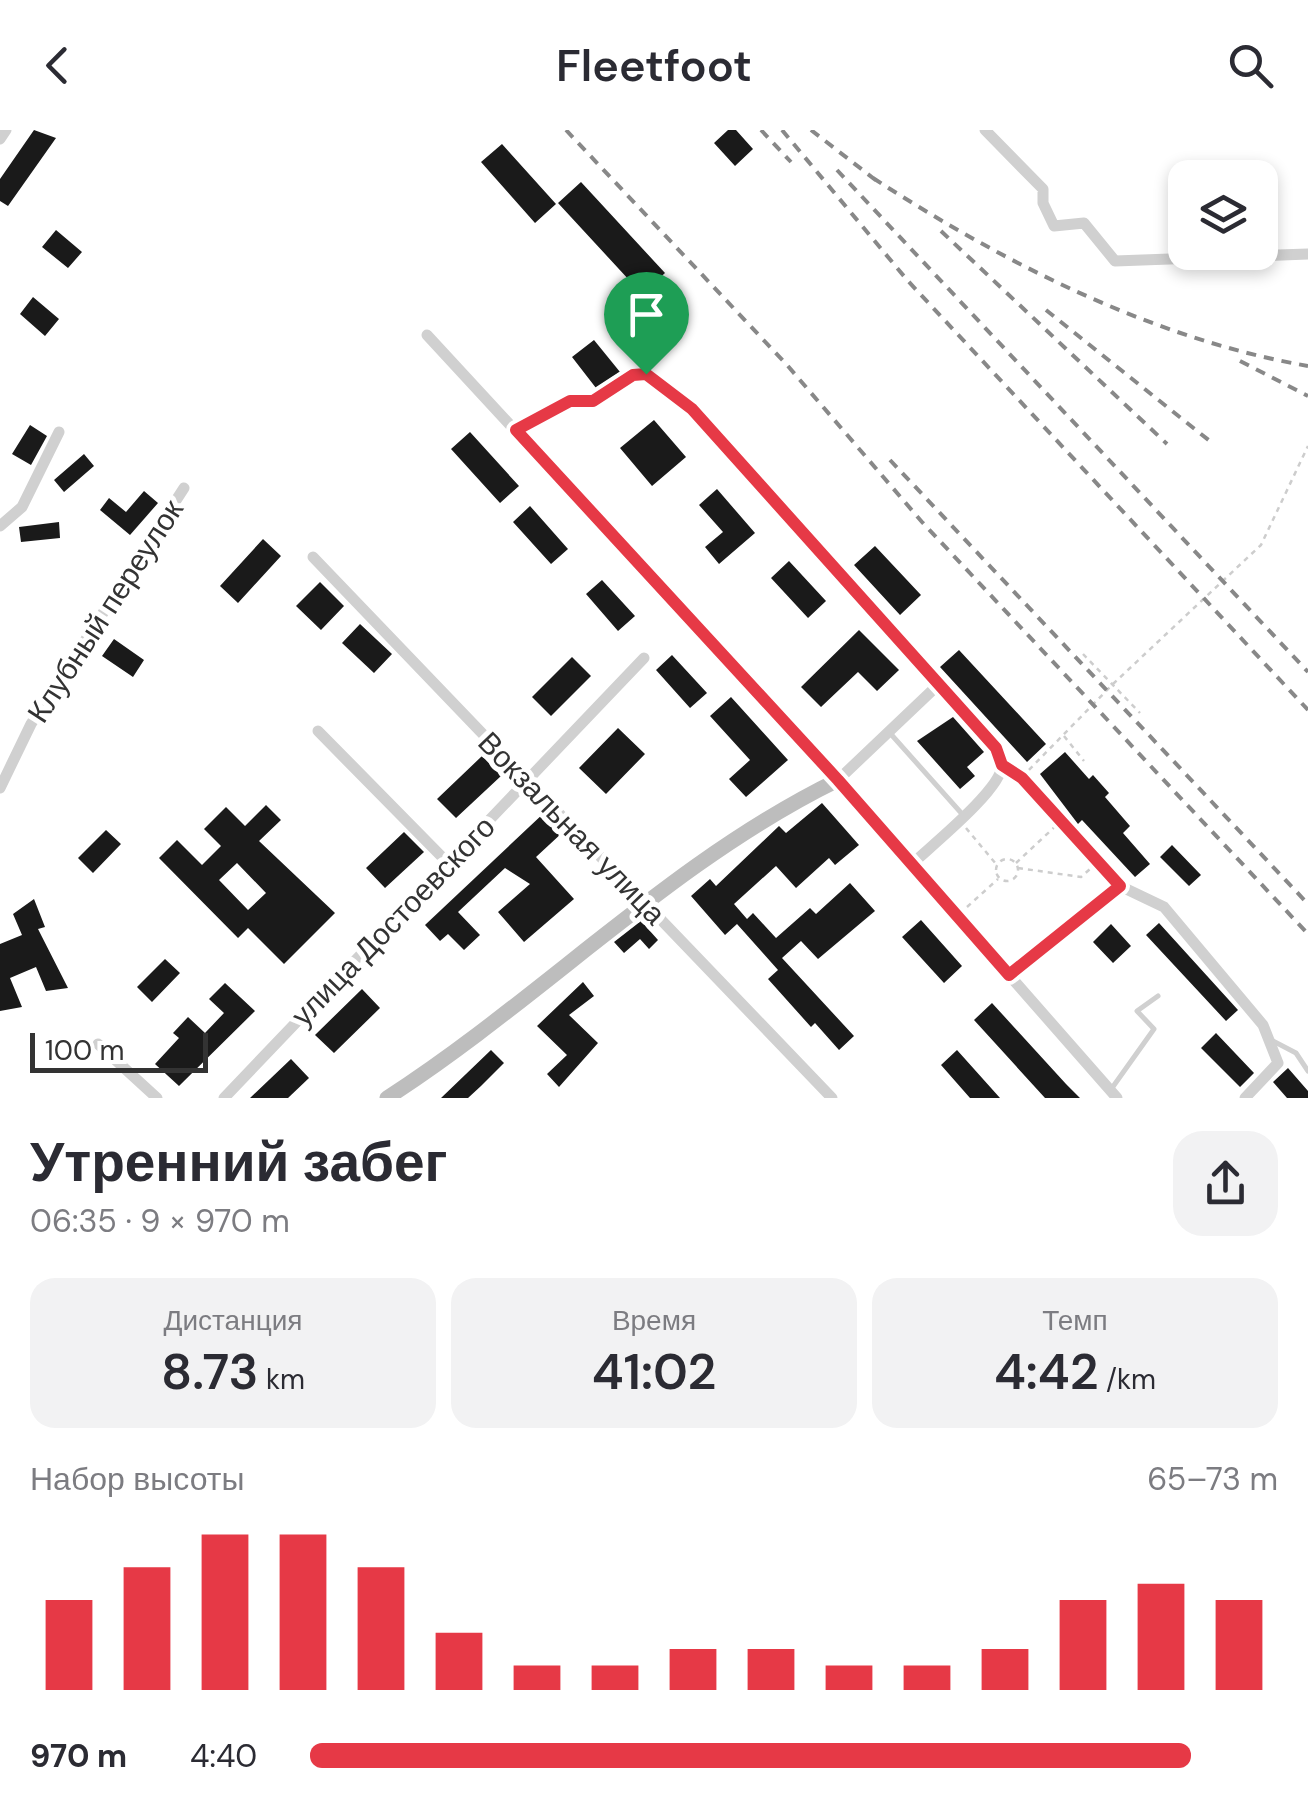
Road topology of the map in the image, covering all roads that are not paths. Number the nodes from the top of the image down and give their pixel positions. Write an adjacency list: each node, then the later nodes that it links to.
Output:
1 (6, 130): 3 (street)
2 (985, 130): 4 (street)
3 (0, 138)
4 (1308, 254)
5 (426, 335): 6 (street)
6 (516, 430): 12 (street); 15 (street)
7 (59, 432): 9 (street)
8 (184, 488): 17 (street, Клубный переулок)
9 (0, 526)
10 (313, 556): 16 (street, Вокзальная улица)
11 (644, 658): 16 (street, улица Достоевского)
12 (939, 684): 14 (street); 18 (street)
13 (318, 732): 19 (street)
14 (888, 732): 15 (street); 18 (lane)
15 (838, 780): 20 (street); 21 (main road)
16 (528, 782): 19 (street, улица Достоевского); 21 (street, Вокзальная улица)
17 (0, 788)
18 (961, 817): 20 (street)
19 (446, 861): 29 (street, улица Достоевского)
20 (912, 864): 22 (street)
21 (645, 904): 30 (main road); 31 (street, Вокзальная улица)
22 (1009, 975): 24 (street); 27 (street)
23 (1158, 996): 27 (lane)
24 (1269, 1039): 26 (lane); 32 (street)
25 (98, 1044): 28 (street)
26 (1308, 1071)
27 (1113, 1094)
28 (157, 1098)
29 (224, 1098)
30 (387, 1098)
31 (832, 1098)
32 (1245, 1098)

